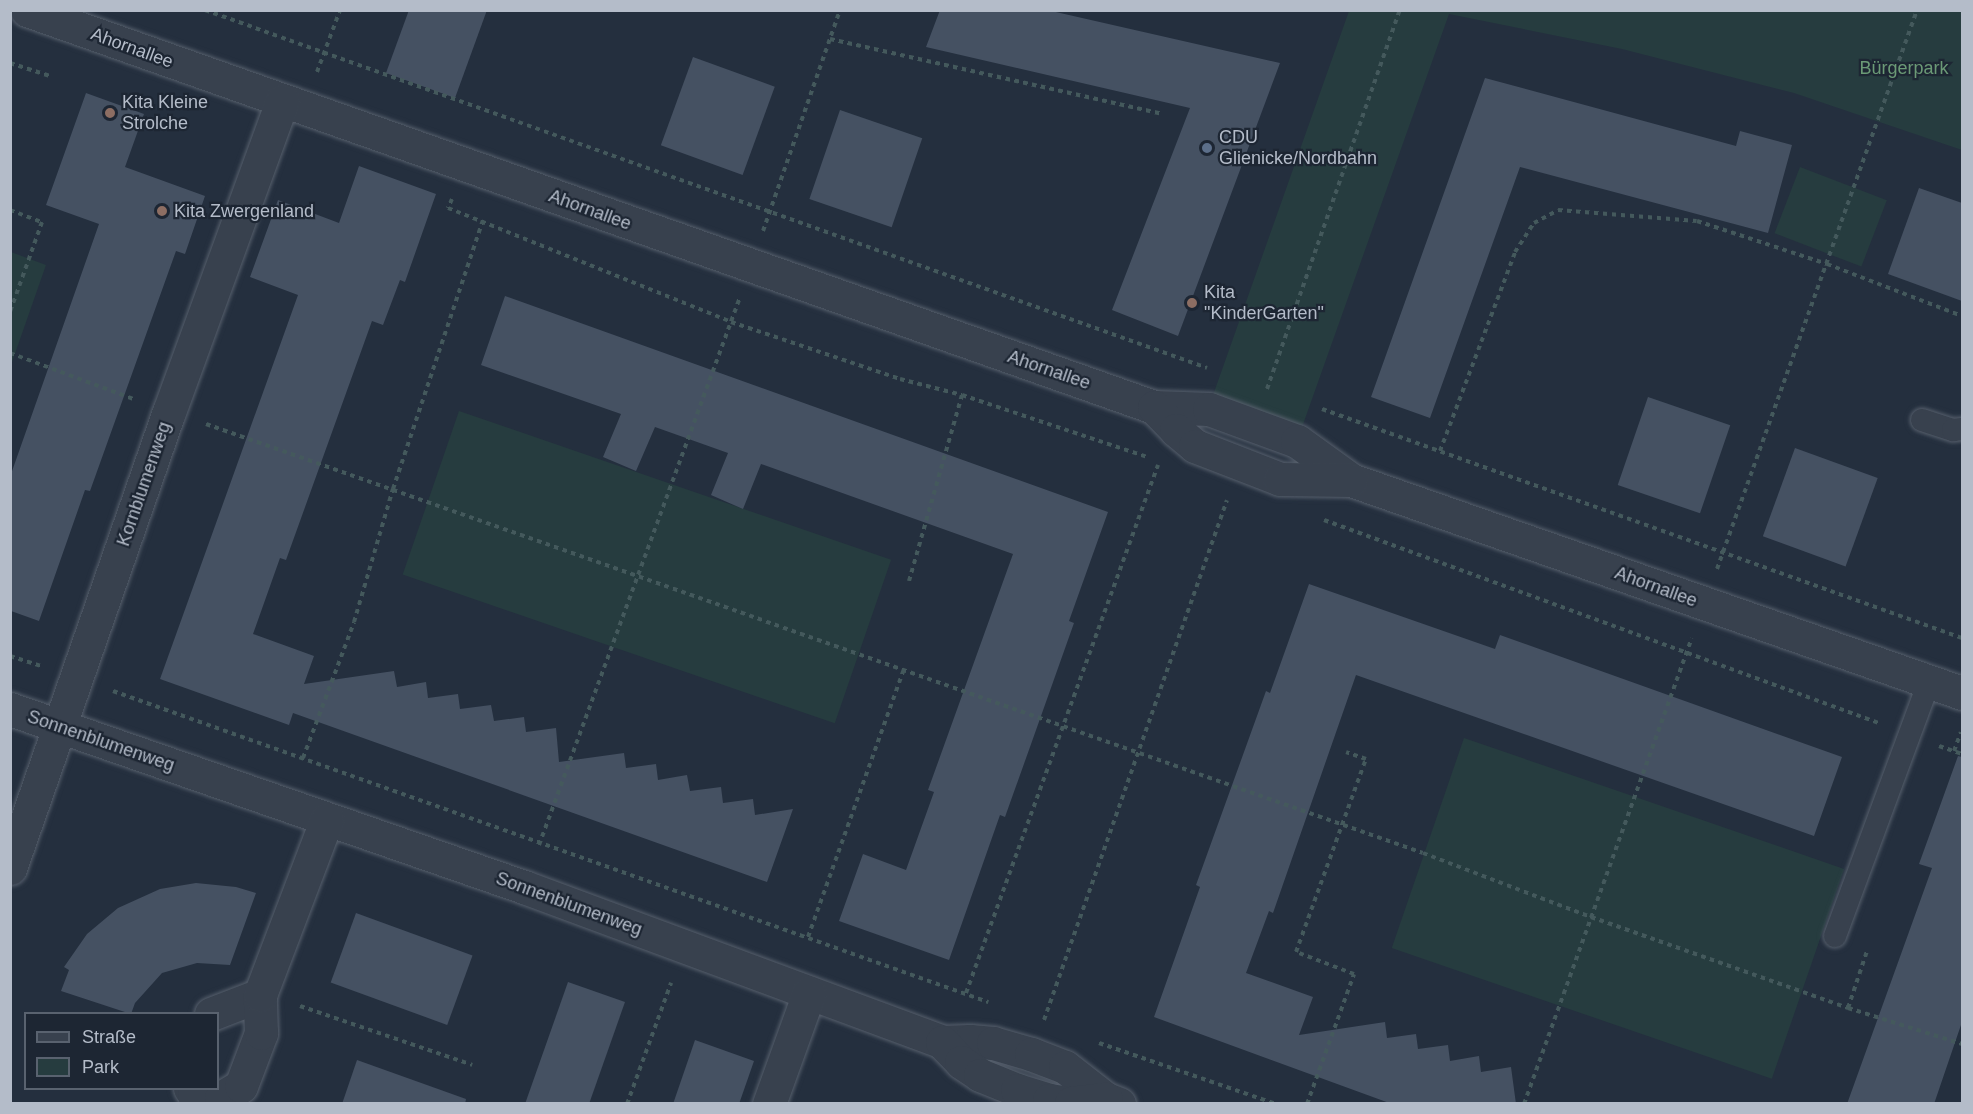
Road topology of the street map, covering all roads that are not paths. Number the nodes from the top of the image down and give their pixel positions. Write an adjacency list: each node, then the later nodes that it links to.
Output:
1 (27, 10): 2 (street, Ahornallee)
2 (293, 105): 5 (street, Ahornallee); 8 (street, Kornblumenweg)
3 (1922, 420): 4 (lane)
4 (1962, 429)
5 (1929, 682): 6 (street, Ahornallee); 11 (lane)
6 (1962, 693)
7 (10, 709): 8 (street, Sonnenblumenweg)
8 (60, 727): 9 (street, Sonnenblumenweg); 10 (street, Kornblumenweg)
9 (327, 819): 12 (street, Sonnenblumenweg); 13 (street)
10 (10, 868)
11 (1835, 936)
12 (809, 993): 16 (street, Sonnenblumenweg); 17 (street)
13 (260, 995): 14 (street); 15 (street)
14 (216, 1012)
15 (191, 1090)
16 (1112, 1101)
17 (769, 1104)

